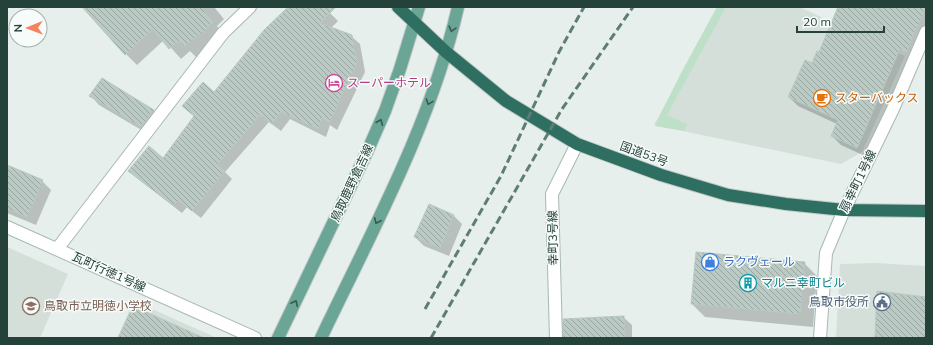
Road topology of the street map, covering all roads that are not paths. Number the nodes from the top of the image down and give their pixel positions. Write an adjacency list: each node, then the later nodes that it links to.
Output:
1 (250, 7): 12 (street)
2 (398, 7): 5 (highway, 国道53号)
3 (419, 7): 5 (main road, 鳥取鹿野倉吉線)
4 (458, 7): 7 (main road, one-way to 7)
5 (415, 23): 7 (highway, 国道53号); 14 (main road, 鳥取鹿野倉吉線, one-way to 5)
6 (926, 32): 9 (street, 扇幸町1号線)
7 (446, 52): 8 (highway, 国道53号); 15 (main road, one-way to 15)
8 (577, 144): 9 (highway, 国道53号); 16 (street, 幸町3号線)
9 (844, 210): 10 (highway, 国道53号); 17 (street, 扇幸町1号線)
10 (926, 211)
11 (7, 227): 12 (street, 瓦町行徳1号線)
12 (57, 249): 13 (street, 瓦町行徳1号線)
13 (255, 338)
14 (278, 338)
15 (321, 338)
16 (556, 338)
17 (820, 338)

